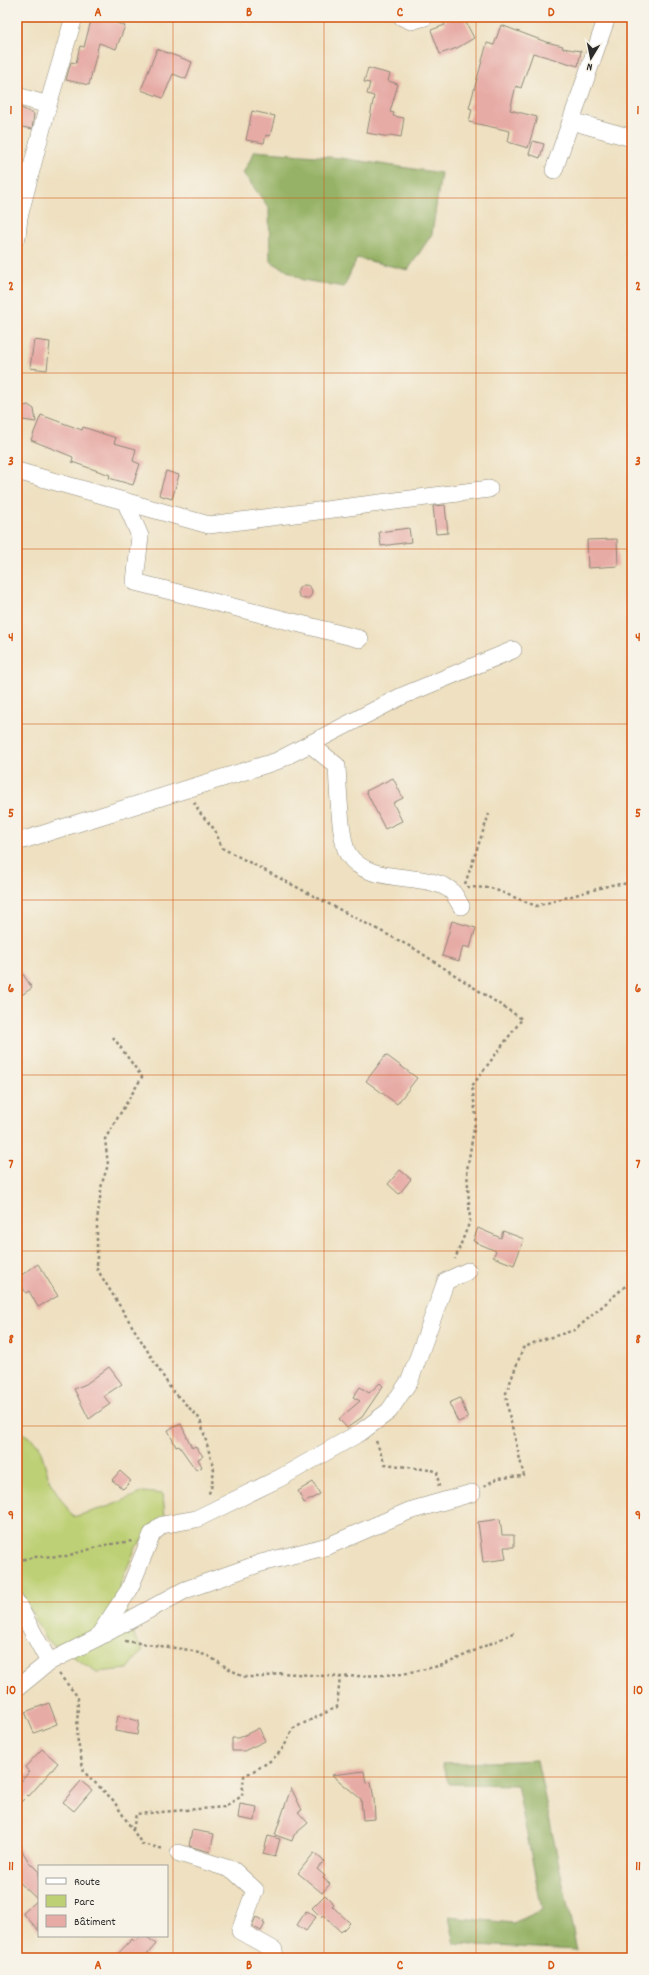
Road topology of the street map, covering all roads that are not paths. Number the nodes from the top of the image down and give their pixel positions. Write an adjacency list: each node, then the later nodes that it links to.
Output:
1 (74, 17): 6 (street)
2 (402, 17): 3 (street)
3 (425, 17)
4 (607, 17): 7 (street)
5 (17, 96): 6 (street)
6 (48, 105): 10 (street)
7 (571, 121): 8 (street); 9 (street)
8 (632, 138)
9 (554, 170)
10 (17, 237)
11 (17, 470): 13 (street)
12 (489, 489): 13 (street)
13 (125, 501): 14 (street)
14 (360, 639)
15 (513, 650): 16 (street)
16 (310, 744): 17 (street); 18 (street)
17 (17, 842)
18 (461, 906)
19 (468, 1271): 22 (street)
20 (472, 1493): 22 (street)
21 (17, 1602): 23 (street)
22 (97, 1638): 23 (street)
23 (49, 1662): 24 (street)
24 (17, 1688)
25 (179, 1853): 26 (street)
26 (275, 1958)

